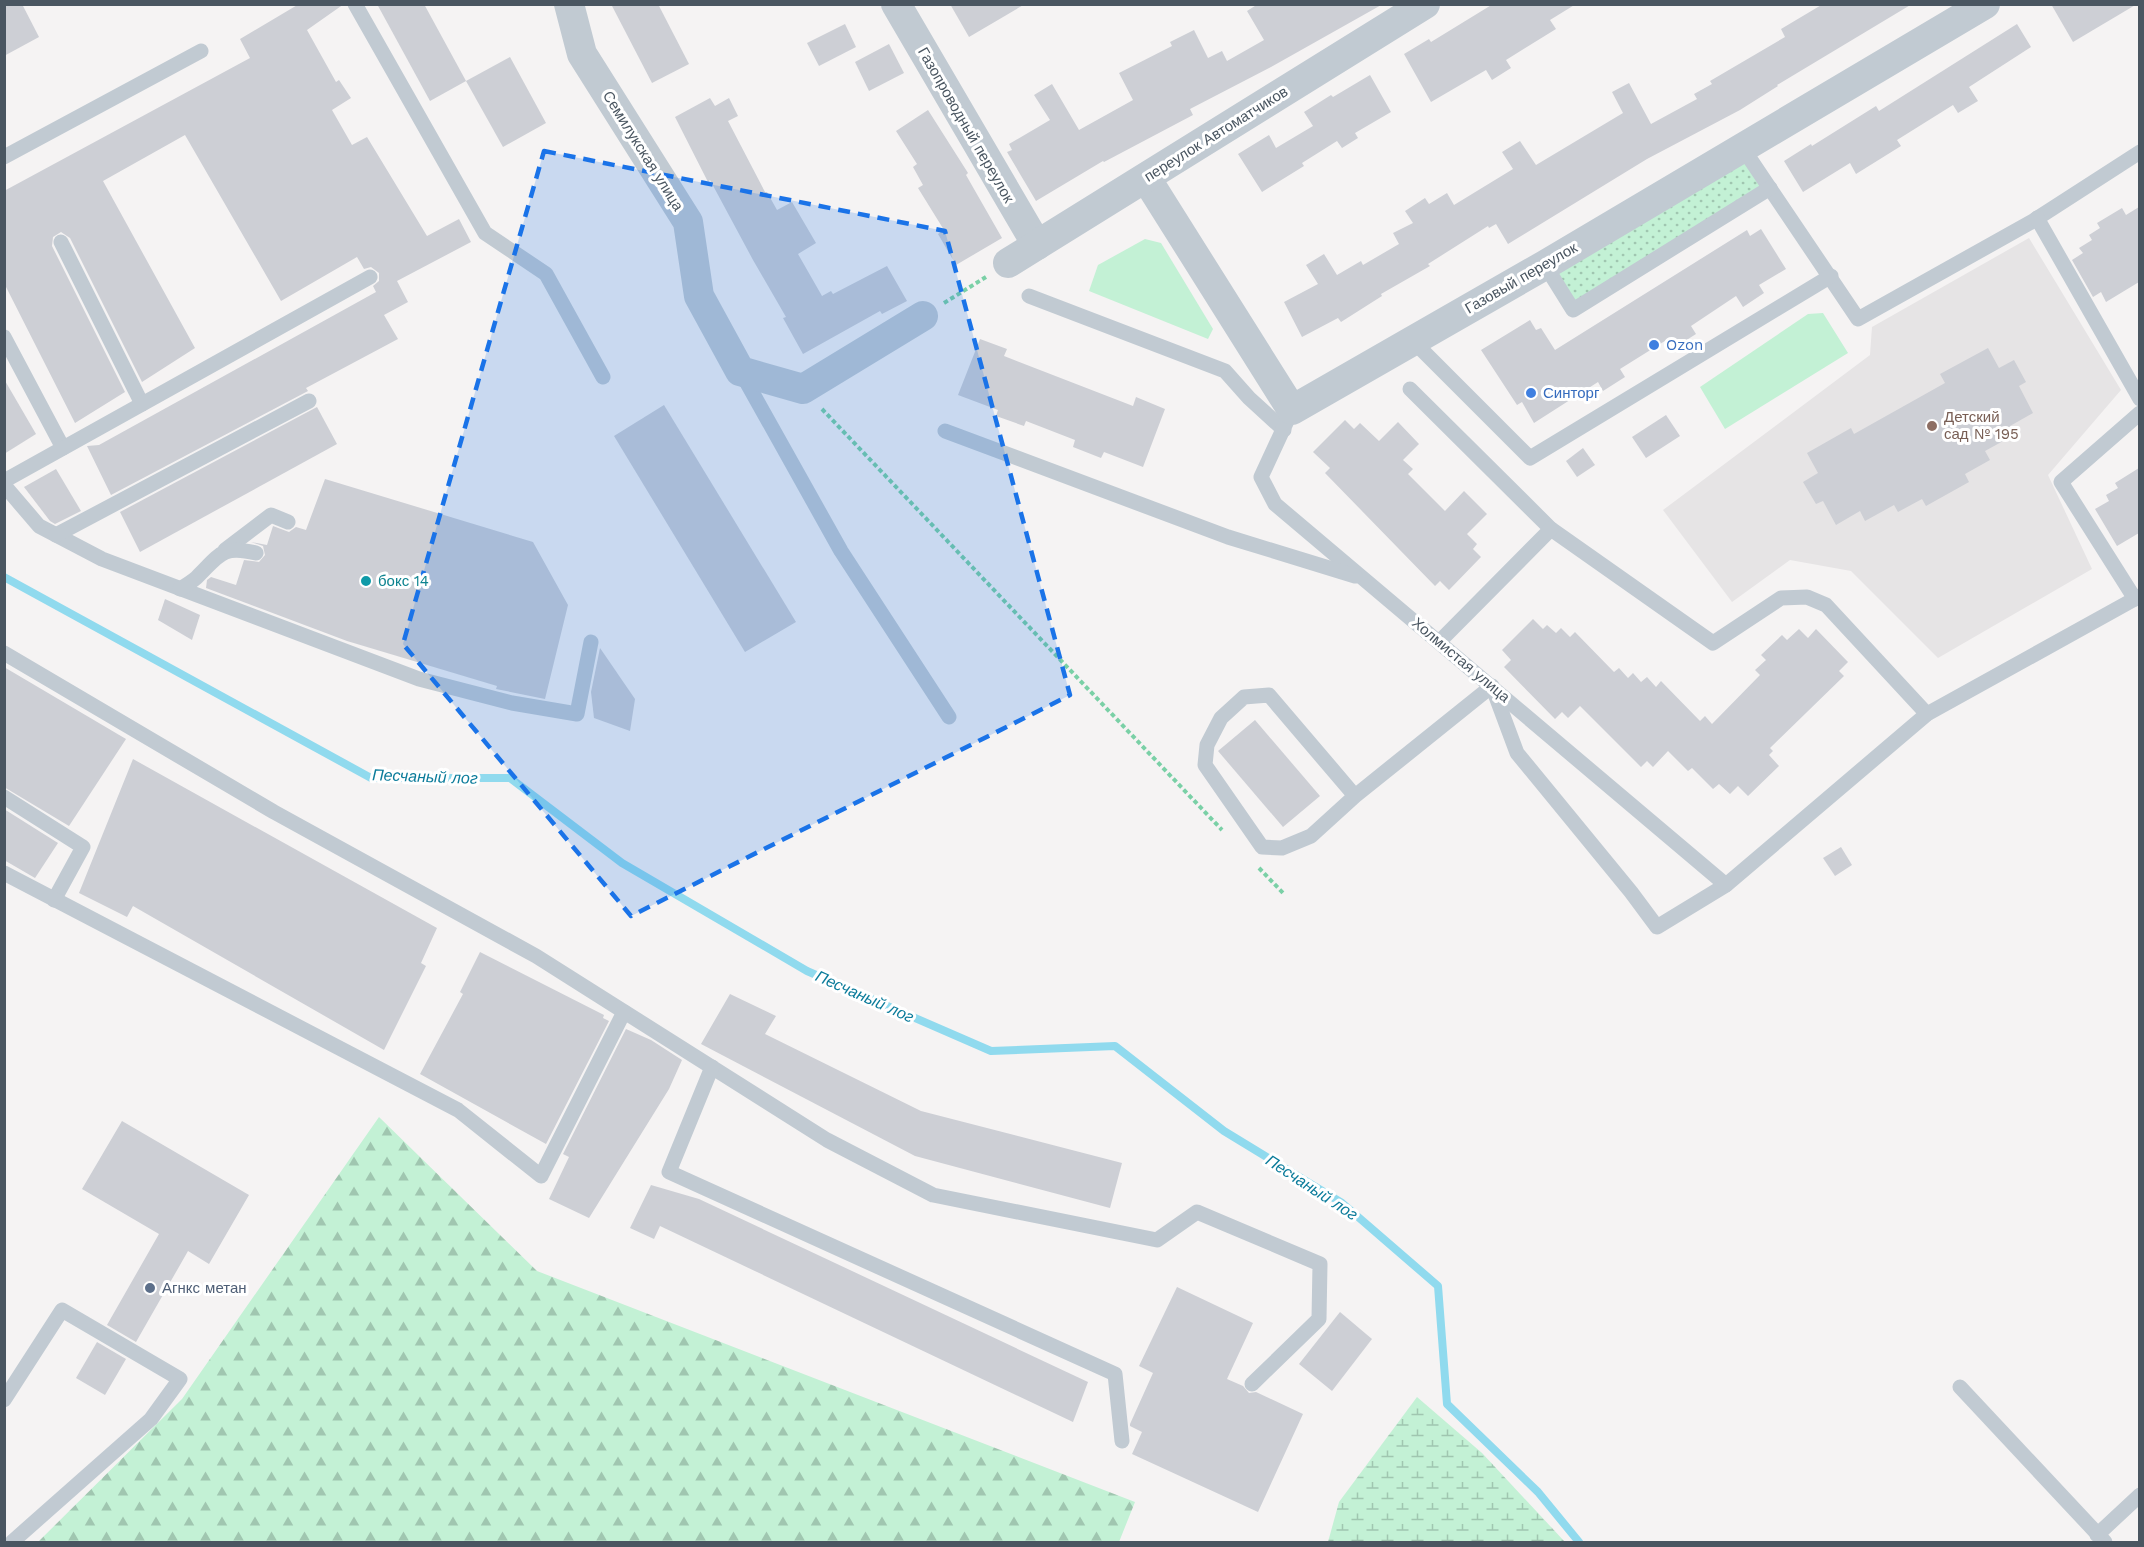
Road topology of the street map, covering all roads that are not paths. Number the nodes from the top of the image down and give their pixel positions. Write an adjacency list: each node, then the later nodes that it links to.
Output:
1 (355, 4): 24 (lane)
2 (569, 4): 23 (street, Семилукская улица)
3 (896, 4): 14 (street, Газопроводный переулок)
4 (1425, 4): 10 (street, переулок Автоматчиков)
5 (1985, 4): 7 (street, Газовый переулок)
6 (201, 51): 9 (lane)
7 (1742, 147): 11 (lane); 16 (street, Газовый переулок)
8 (2139, 152): 12 (lane)
9 (4, 157)
10 (1146, 178): 14 (street, переулок Автоматчиков); 30 (street)
11 (1770, 188): 16 (lane); 17 (lane)
12 (2037, 218): 17 (lane); 26 (lane)
13 (61, 242): 28 (lane)
14 (1037, 245): 15 (street, переулок Автоматчиков)
15 (1008, 263)
16 (1545, 265): 22 (street, Газовый переулок)
17 (1831, 276): 22 (lane)
18 (370, 277): 28 (lane)
19 (1029, 296): 30 (lane)
20 (923, 316): 23 (street)
21 (4, 337): 32 (lane)
22 (1413, 340): 30 (street, Газовый переулок)
23 (740, 371): 47 (lane)
24 (603, 376)
25 (1410, 389): 35 (lane)
26 (2139, 399)
27 (309, 401): 36 (lane)
28 (142, 404): 32 (lane)
29 (2139, 413): 41 (lane)
30 (1288, 420): 39 (lane, Холмистая улица)
31 (945, 431): 39 (lane)
32 (63, 448): 33 (lane)
33 (4, 483): 36 (lane)
34 (288, 522): 38 (lane)
35 (1551, 529): 43 (lane); 46 (lane)
36 (56, 535): 40 (lane)
37 (256, 553): 38 (lane)
38 (217, 555): 40 (lane)
39 (1362, 578): 43 (lane, Холмистая улица)
40 (180, 589): 42 (lane)
41 (2137, 597): 46 (lane)
42 (591, 642)
43 (1439, 642): 45 (lane, Холмистая улица)
44 (4, 653): 53 (lane)
45 (1492, 686): 48 (lane); 51 (lane, Холмистая улица); 51 (lane)
46 (1927, 714): 51 (lane)
47 (949, 717)
48 (1355, 796): 48 (lane)
49 (4, 797): 52 (lane)
50 (4, 873): 52 (lane)
51 (1726, 885)
52 (54, 900): 53 (lane)
53 (624, 1012): 54 (lane)
54 (712, 1067): 55 (lane); 58 (lane)
55 (1252, 1384)
56 (1960, 1387): 60 (lane)
57 (4, 1400): 61 (lane)
58 (1122, 1441)
59 (2139, 1495): 60 (lane)
60 (2101, 1538)
61 (12, 1542)

